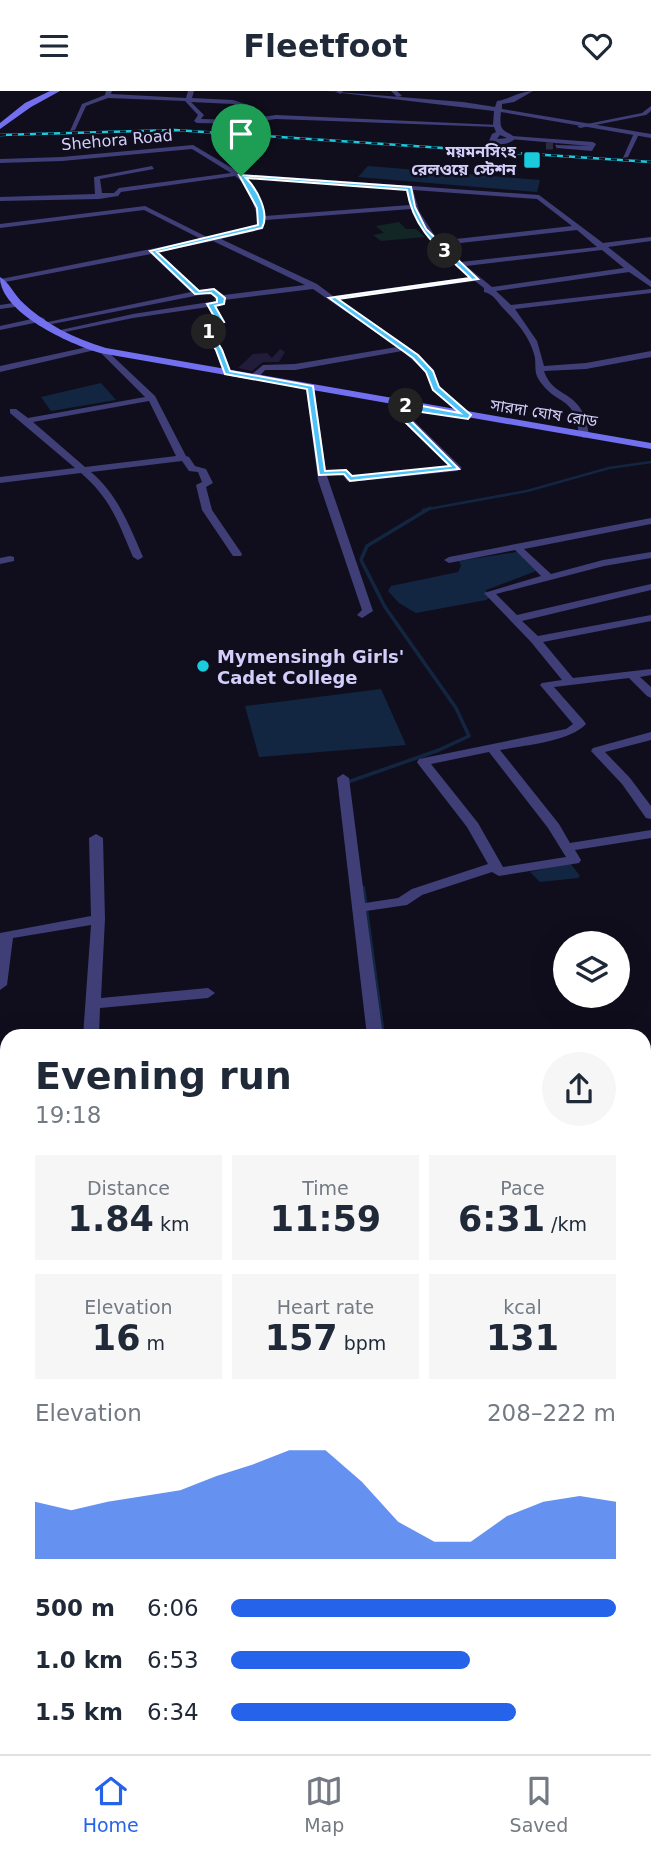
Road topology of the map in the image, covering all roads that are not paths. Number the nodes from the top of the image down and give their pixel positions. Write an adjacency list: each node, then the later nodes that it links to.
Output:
1 (55, 91): 16 (main road)
2 (191, 91): 9 (street)
3 (328, 91): 4 (street)
4 (339, 91): 8 (street)
5 (493, 91): 10 (street)
6 (530, 91): 10 (street)
7 (108, 94): 9 (street); 18 (street)
8 (397, 94): 10 (street)
9 (190, 99): 12 (street); 13 (street)
10 (500, 107): 15 (street); 17 (street)
11 (650, 112): 15 (street)
12 (251, 113): 13 (street); 14 (street)
13 (276, 117): 17 (street)
14 (244, 119)
15 (580, 125): 19 (street)
16 (0, 127)
17 (498, 129): 21 (street)
18 (72, 130)
19 (636, 134): 20 (street); 24 (street)
20 (651, 136)
21 (510, 140): 22 (street); 23 (street)
22 (546, 145)
23 (557, 146)
24 (625, 157)
25 (0, 161): 27 (street, Shehora Road)
26 (152, 168): 29 (street)
27 (240, 175): 28 (street); 29 (street); 32 (street)
28 (409, 188): 31 (street); 34 (street)
29 (99, 197): 30 (street)
30 (0, 199)
31 (413, 207): 32 (street); 37 (street)
32 (261, 218): 35 (street)
33 (0, 226): 35 (street)
34 (578, 228): 37 (street); 38 (street)
35 (211, 239): 39 (street); 45 (street)
36 (651, 239): 38 (street)
37 (437, 243): 40 (street)
38 (603, 247): 40 (street); 41 (street)
39 (153, 251): 44 (street); 48 (street)
40 (459, 265): 42 (street)
41 (631, 269): 43 (street); 46 (street)
42 (475, 279): 46 (street); 50 (street)
43 (649, 281)
44 (1, 284): 51 (main road, সারদা ঘোষ রোড)
45 (314, 286): 49 (street); 50 (street)
46 (488, 290): 54 (street)
47 (651, 291): 54 (street)
48 (197, 293): 49 (street); 55 (street)
49 (222, 298): 52 (street)
50 (332, 298): 59 (street)
51 (20, 304): 53 (street); 55 (main road, সারদা ঘোষ রোড)
52 (211, 304): 57 (street); 64 (street)
53 (0, 307)
54 (507, 308): 63 (street)
55 (44, 321): 56 (street); 57 (main road, সারদা ঘোষ রোড)
56 (0, 328)
57 (60, 331): 58 (main road, সারদা ঘোষ রোড)
58 (92, 348): 60 (main road, সারদা ঘোষ রোড); 62 (street)
59 (404, 348): 65 (street); 70 (street)
60 (104, 351): 64 (main road, সারদা ঘোষ রোড); 67 (street)
61 (651, 354): 63 (street)
62 (0, 369)
63 (539, 369): 72 (street)
64 (227, 372): 65 (main road, সারদা ঘোষ রোড)
65 (254, 377): 66 (main road, সারদা ঘোষ রোড)
66 (310, 387): 68 (main road, সারদা ঘোষ রোড); 76 (street)
67 (152, 398): 71 (street); 74 (street)
68 (406, 405): 70 (main road, সারদা ঘোষ রোড); 76 (street)
69 (13, 411): 71 (street)
70 (468, 416): 72 (main road, সারদা ঘোষ রোড)
71 (26, 421): 75 (street)
72 (584, 435): 73 (main road, সারদা ঘোষ রোড)
73 (651, 446)
74 (181, 459): 75 (street); 80 (street)
75 (84, 469): 77 (street); 82 (street)
76 (322, 474): 86 (street)
77 (0, 480)
78 (651, 521): 79 (street)
79 (519, 548): 83 (street); 84 (street)
80 (237, 554)
81 (651, 555): 84 (street)
82 (138, 557)
83 (449, 561)
84 (547, 576): 88 (street)
85 (651, 587): 88 (street)
86 (362, 615)
87 (651, 618): 89 (street)
88 (516, 619): 89 (street)
89 (535, 640): 92 (street)
90 (651, 672): 91 (street)
91 (631, 674): 92 (street); 93 (street)
92 (569, 681): 95 (street)
93 (651, 694)
94 (651, 736): 97 (street)
95 (492, 748): 100 (street); 101 (street)
96 (343, 778): 102 (street)
97 (651, 815)
98 (651, 834): 100 (street)
99 (96, 838): 103 (street)
100 (568, 847): 101 (street)
101 (496, 866): 102 (street)
102 (359, 908): 108 (street)
103 (98, 919): 104 (street); 106 (street)
104 (0, 985)
105 (208, 993): 106 (street)
106 (93, 1004): 107 (street)
107 (91, 1029)
108 (374, 1029)

